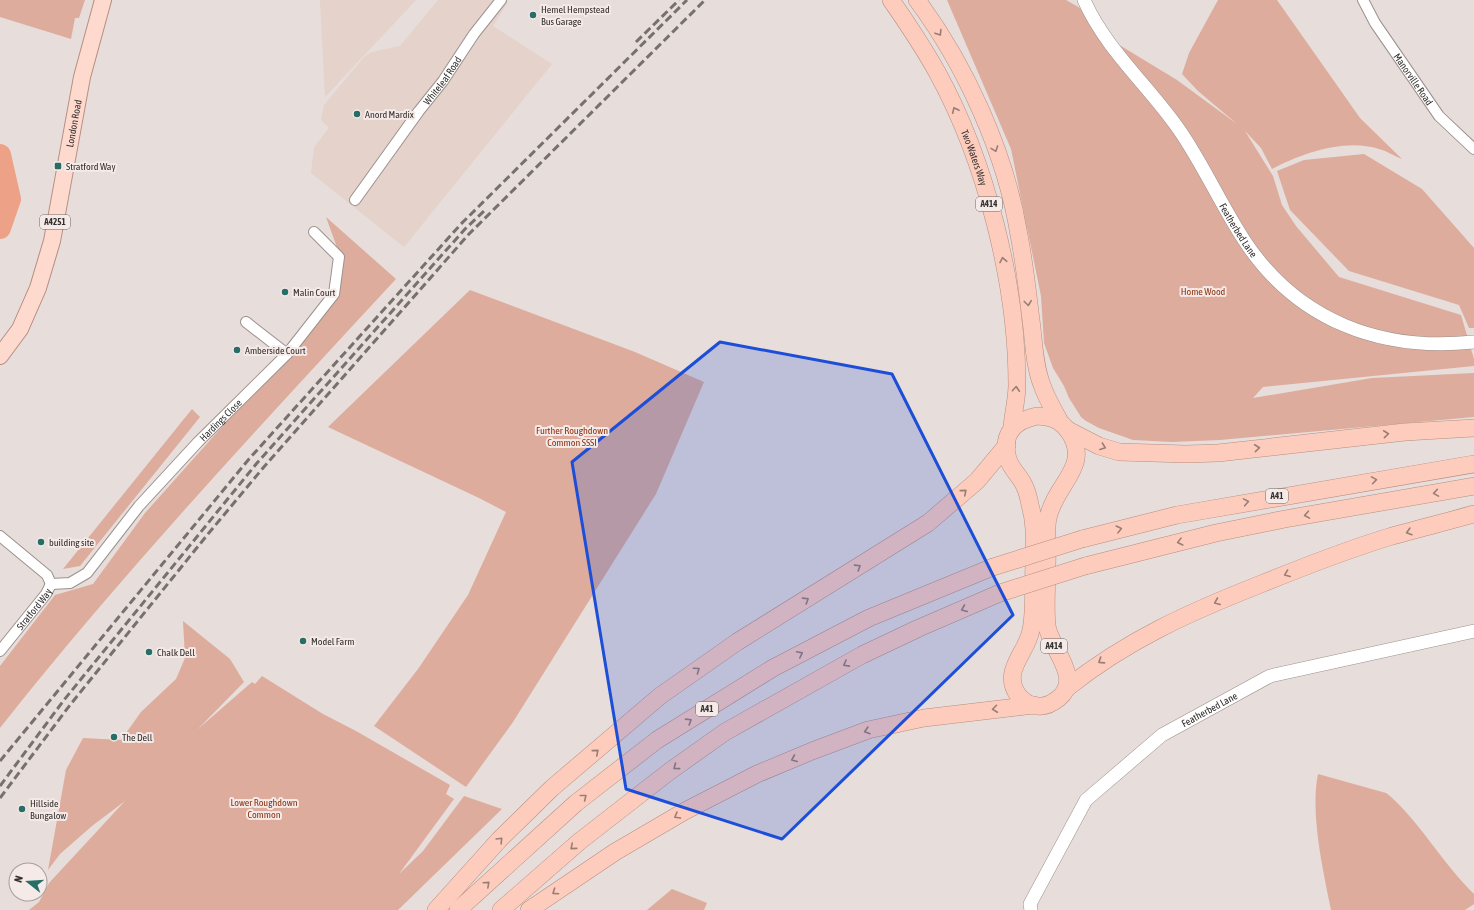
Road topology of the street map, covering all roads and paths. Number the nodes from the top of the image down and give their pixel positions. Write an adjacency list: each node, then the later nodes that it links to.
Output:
1 (103, 0): 13 (main road, London Road / A4251)
2 (501, 0): 8 (street, Whiteleaf Road)
3 (891, 0): 15 (highway, Two Waters Way / A414, one-way to 3)
4 (917, 0): 14 (highway, A414, one-way to 14)
5 (1084, 0): 11 (street, Featherbed Lane)
6 (1363, 0): 7 (street, Manorville Road)
7 (1474, 149)
8 (355, 200)
9 (314, 232): 12 (street, Hardings Close)
10 (246, 322): 12 (street)
11 (1474, 342)
12 (287, 354): 22 (street, Hardings Close)
13 (0, 356)
14 (1063, 425): 15 (highway); 16 (highway, one-way to 16); 25 (highway, A414)
15 (1012, 427): 17 (highway, A414)
16 (1474, 428)
17 (1007, 445): 26 (highway, A414); 27 (highway, one-way to 17)
18 (1474, 464): 28 (highway, A41, one-way to 18, bridge)
19 (1474, 486): 29 (highway, one-way to 29, bridge)
20 (1474, 514): 25 (highway, one-way to 25)
21 (0, 536): 22 (street, Stratford Way)
22 (51, 584): 24 (street, Stratford Way)
23 (1474, 630): 31 (street, Featherbed Lane)
24 (0, 651)
25 (1067, 688): 26 (highway)
26 (1034, 705): 30 (highway, one-way to 30)
27 (436, 910)
28 (458, 910)
29 (501, 910)
30 (529, 910)
31 (1031, 910)

